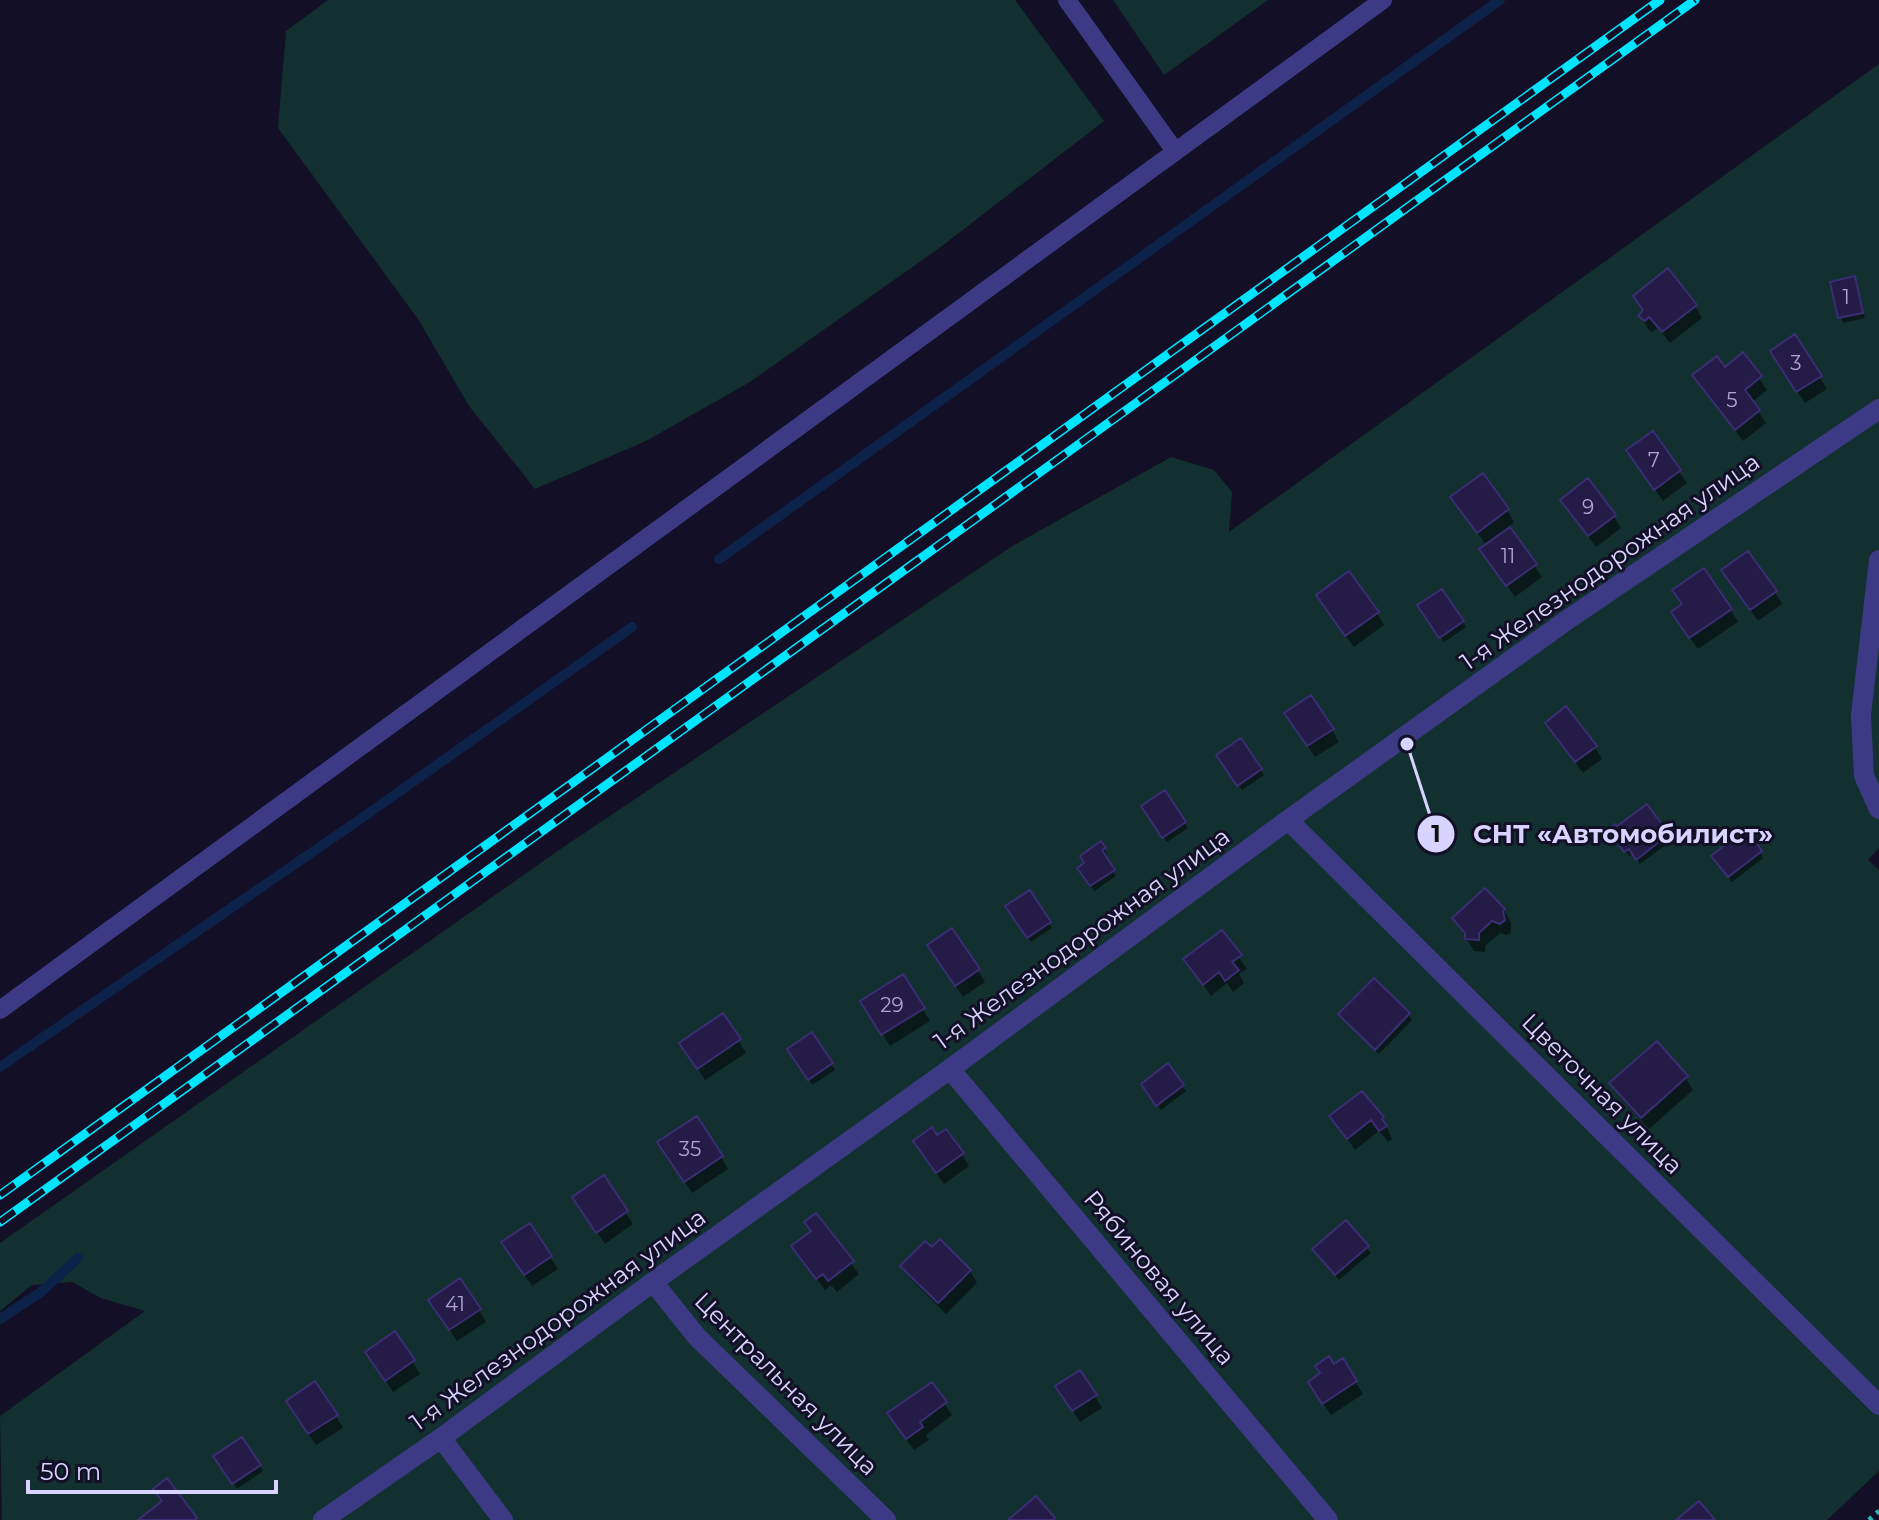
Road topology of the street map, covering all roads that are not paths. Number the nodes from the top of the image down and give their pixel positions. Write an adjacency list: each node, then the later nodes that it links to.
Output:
1 (1067, 0): 3 (lane)
2 (1383, 0): 3 (lane)
3 (1175, 151): 8 (lane)
4 (1879, 409): 7 (street, 1-я Железнодорожная улица)
5 (1879, 560): 6 (street)
6 (1879, 809)
7 (1288, 820): 9 (street, 1-я Железнодорожная улица); 11 (street, Цветочная улица)
8 (0, 1010)
9 (950, 1069): 10 (street, 1-я Железнодорожная улица); 16 (street, Рябиновая улица)
10 (653, 1282): 12 (street, 1-я Железнодорожная улица); 15 (street, Центральная улица)
11 (1879, 1405)
12 (441, 1438): 13 (street, 1-я Железнодорожная улица); 14 (street)
13 (323, 1520)
14 (503, 1520)
15 (886, 1520)
16 (1328, 1520)

